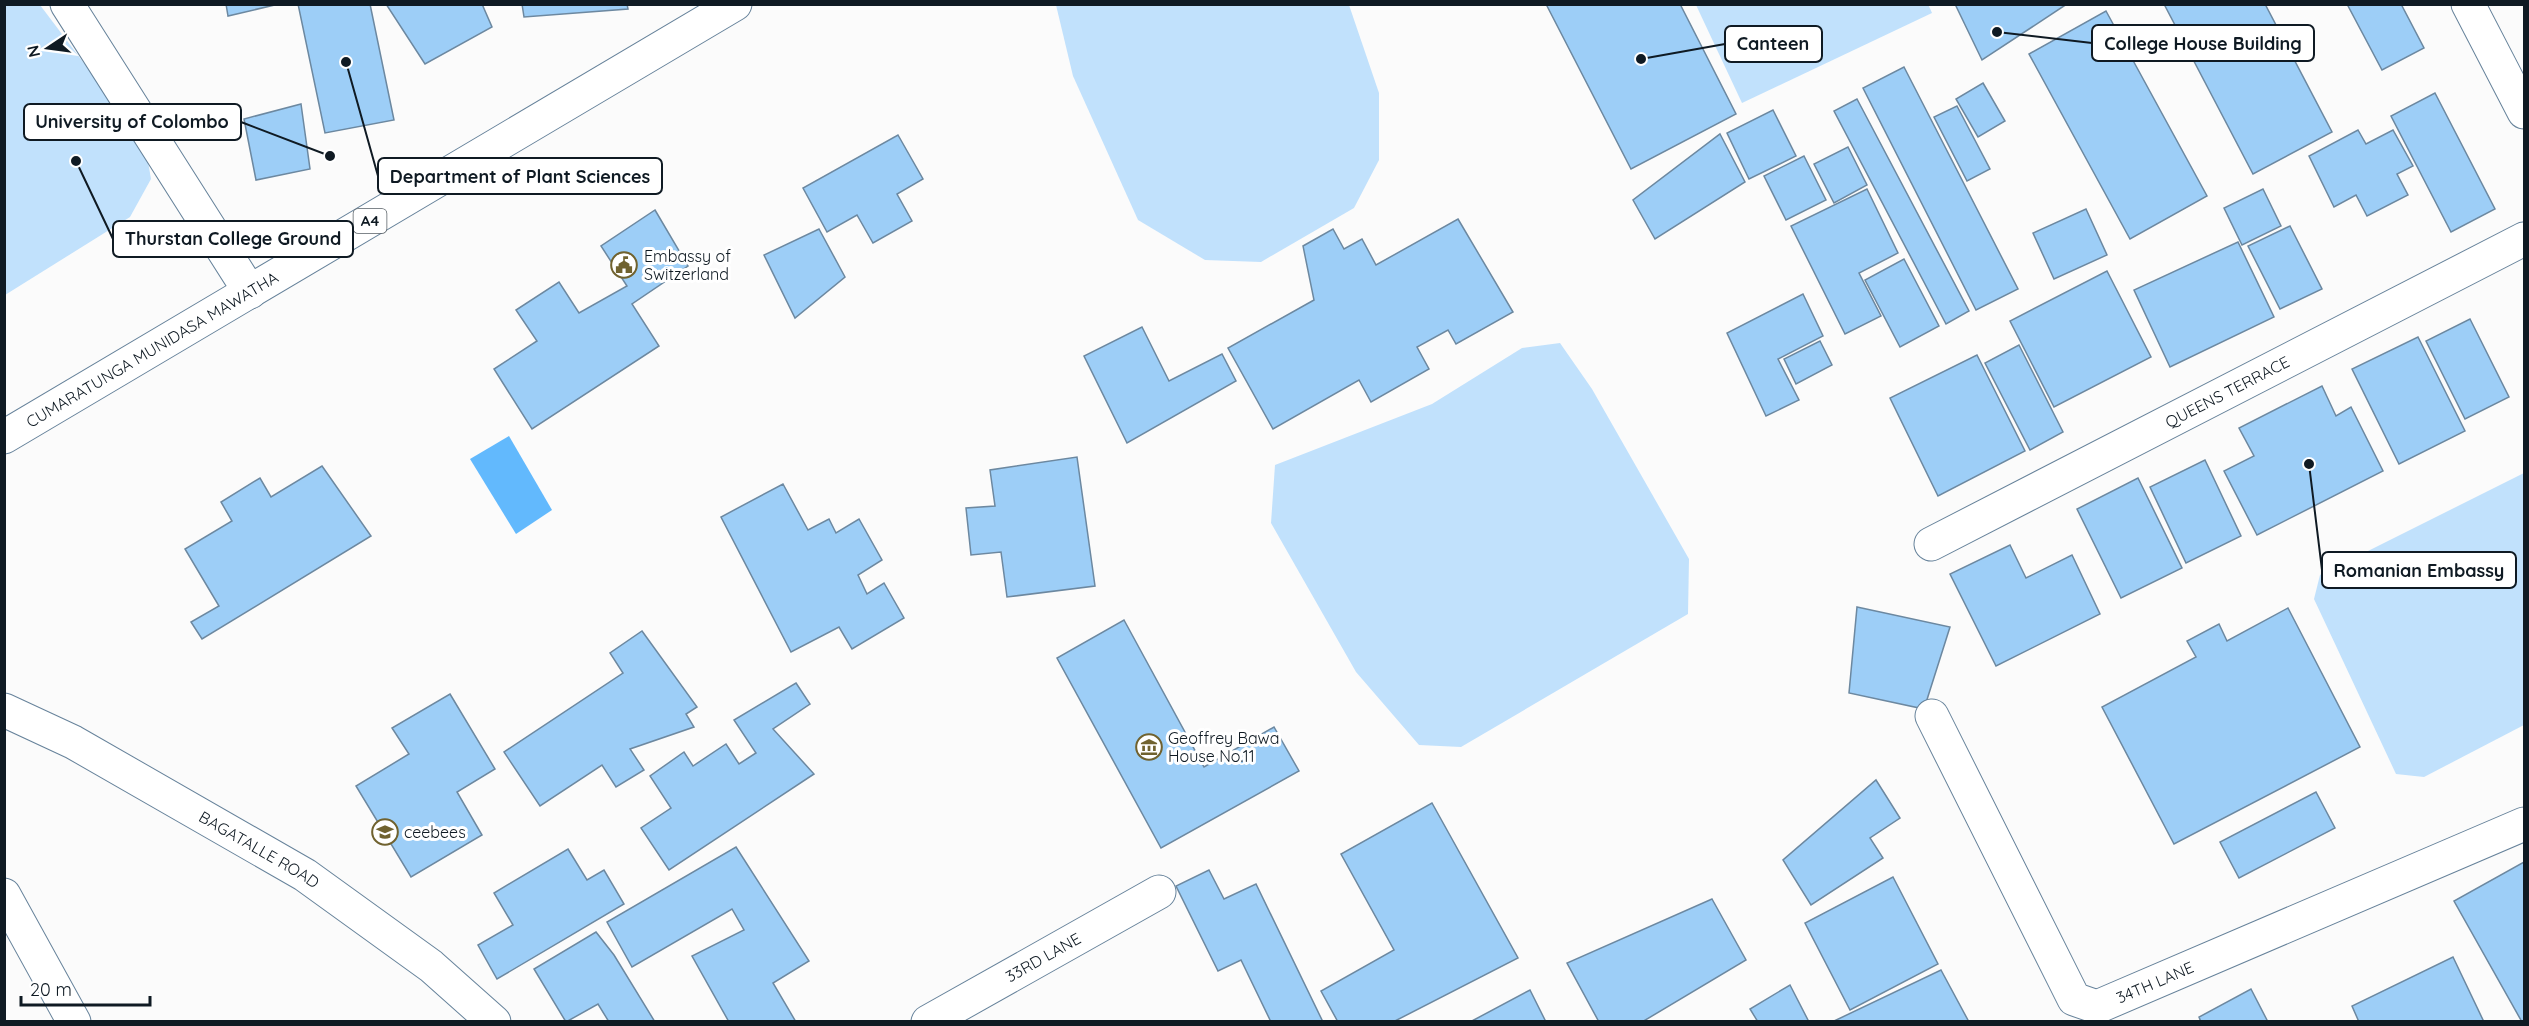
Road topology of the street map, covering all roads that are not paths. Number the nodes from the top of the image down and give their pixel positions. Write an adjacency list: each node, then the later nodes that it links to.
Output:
1 (67, 4): 6 (main road)
2 (735, 4): 6 (main road, CUMARATUNGA MUNIDASA MAWATHA / A4)
3 (2468, 4): 4 (main road)
4 (2521, 96)
5 (2524, 239): 8 (main road, QUEENS TERRACE)
6 (250, 292): 7 (main road, CUMARATUNGA MUNIDASA MAWATHA / A4)
7 (4, 437)
8 (1931, 544)
9 (4, 710): 15 (main road, BAGATALLE ROAD)
10 (1932, 716): 11 (main road, 34TH LANE)
11 (2524, 824)
12 (1159, 892): 16 (main road, 33RD LANE)
13 (4, 895): 14 (main road)
14 (74, 1022)
15 (494, 1022)
16 (928, 1022)

